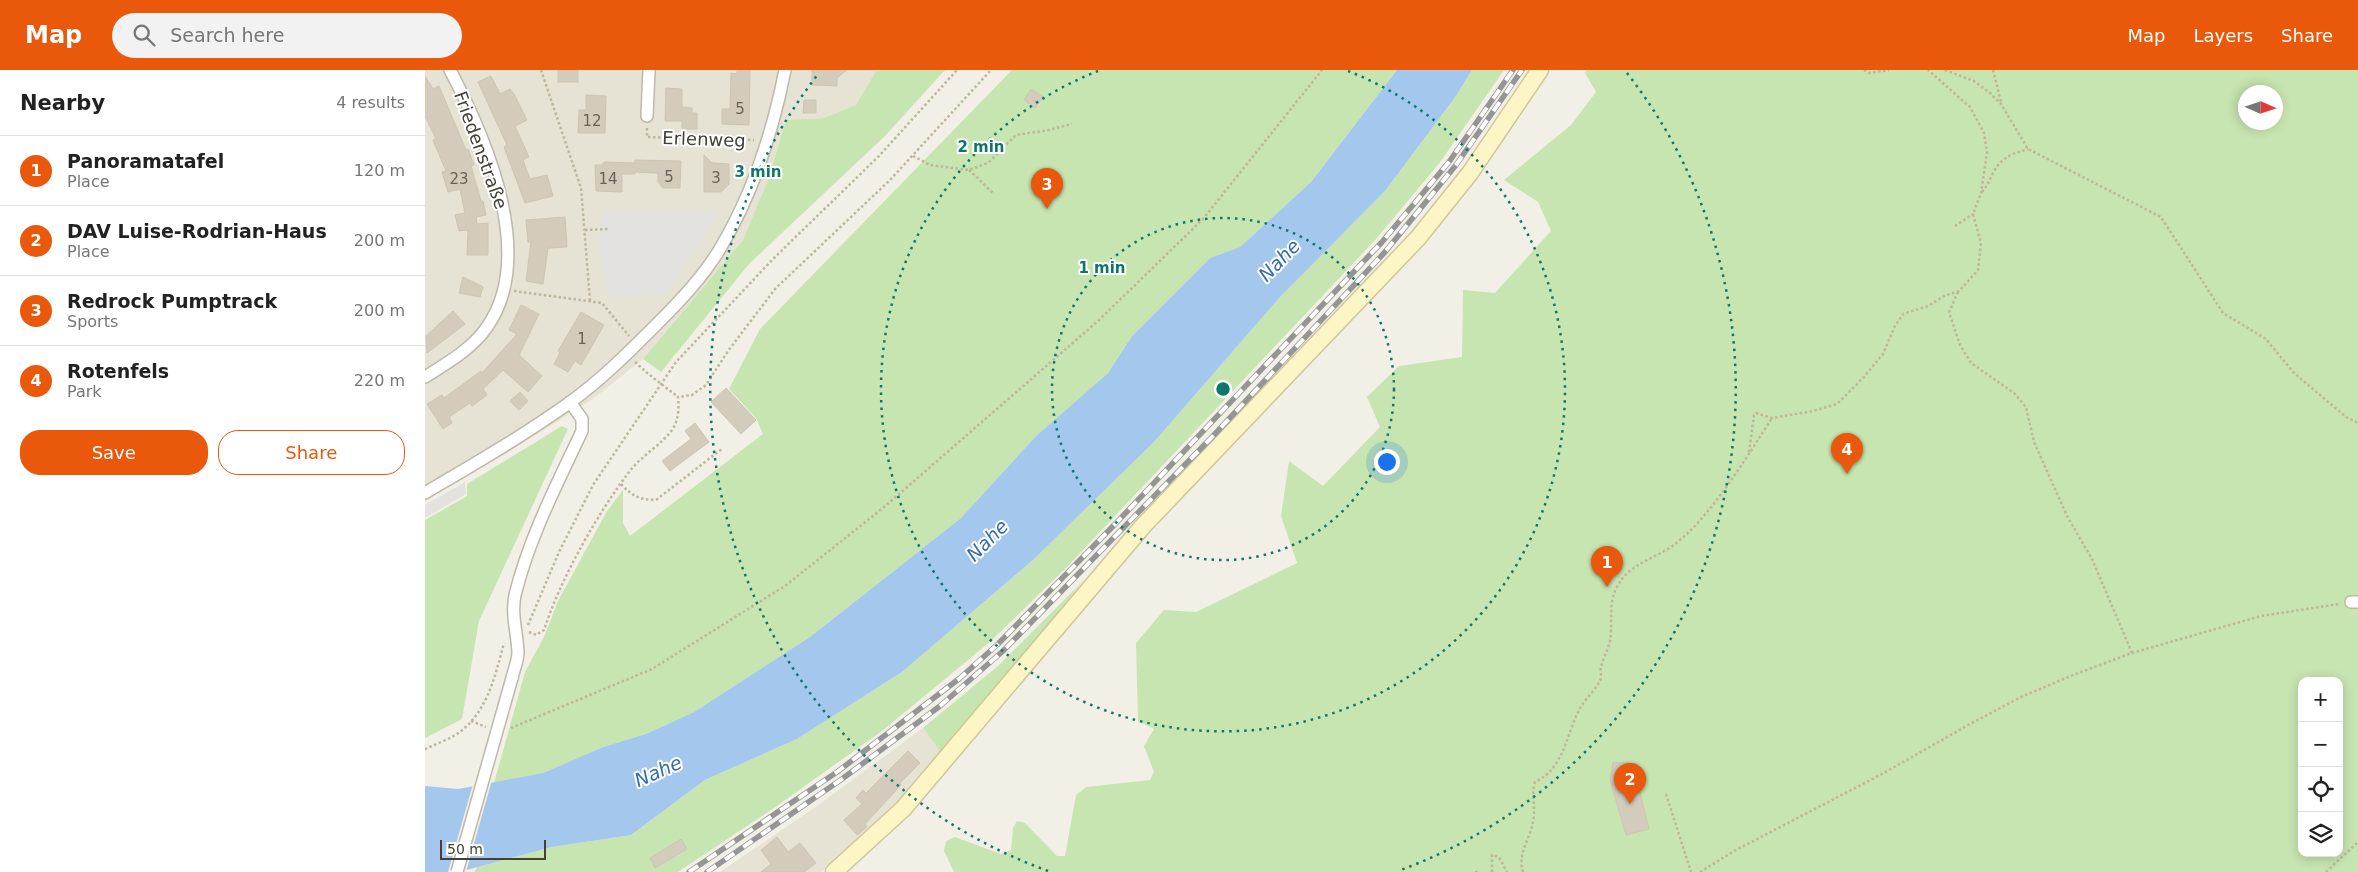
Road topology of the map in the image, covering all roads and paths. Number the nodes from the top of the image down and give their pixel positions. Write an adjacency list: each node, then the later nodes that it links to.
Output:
1 (451, 70): 27 (street, Friedenstraße)
2 (541, 70): 26 (path)
3 (649, 70): 15 (street, Erlenweg)
4 (785, 70): 17 (street)
5 (957, 70): 42 (path)
6 (991, 70): 19 (path)
7 (1322, 70): 44 (path)
8 (1540, 70): 49 (main road)
9 (1864, 70): 10 (path)
10 (1889, 70)
11 (1928, 70): 22 (path)
12 (1945, 70): 14 (path)
13 (1993, 70): 14 (path)
14 (2001, 104): 18 (path)
15 (647, 116): 17 (path, Erlenweg)
16 (1072, 124): 20 (path)
17 (767, 140): 30 (street)
18 (2028, 149): 22 (path); 36 (path)
19 (913, 156): 20 (path); 33 (path)
20 (969, 170): 21 (path)
21 (993, 193)
22 (1981, 193): 23 (path)
23 (1973, 214): 24 (path); 28 (path)
24 (1955, 226)
25 (609, 229): 26 (path)
26 (585, 230): 29 (path)
27 (504, 290): 29 (path); 32 (street, Friedenstraße)
28 (1959, 292): 35 (path); 43 (path)
29 (590, 300): 30 (path)
30 (636, 346): 34 (street)
31 (646, 372): 33 (path, bridge)
32 (425, 377)
33 (679, 397): 39 (path)
34 (570, 402): 40 (street); 42 (street)
35 (1772, 418): 38 (path); 38 (path)
36 (2358, 423)
37 (723, 448): 39 (path)
38 (1749, 452): 54 (path)
39 (621, 484): 42 (path)
40 (425, 493)
41 (2354, 602): 43 (path)
42 (521, 632): 45 (path); 48 (street, bridge)
43 (2132, 654): 56 (path)
44 (545, 713)
45 (425, 749)
46 (1666, 794): 55 (path)
47 (2358, 842): 57 (path)
48 (457, 872)
49 (834, 872)
50 (1475, 872): 51 (path)
51 (1480, 872)
52 (1492, 872): 53 (path)
53 (1507, 872)
54 (1523, 872)
55 (1691, 872)
56 (1700, 872)
57 (2326, 872)

